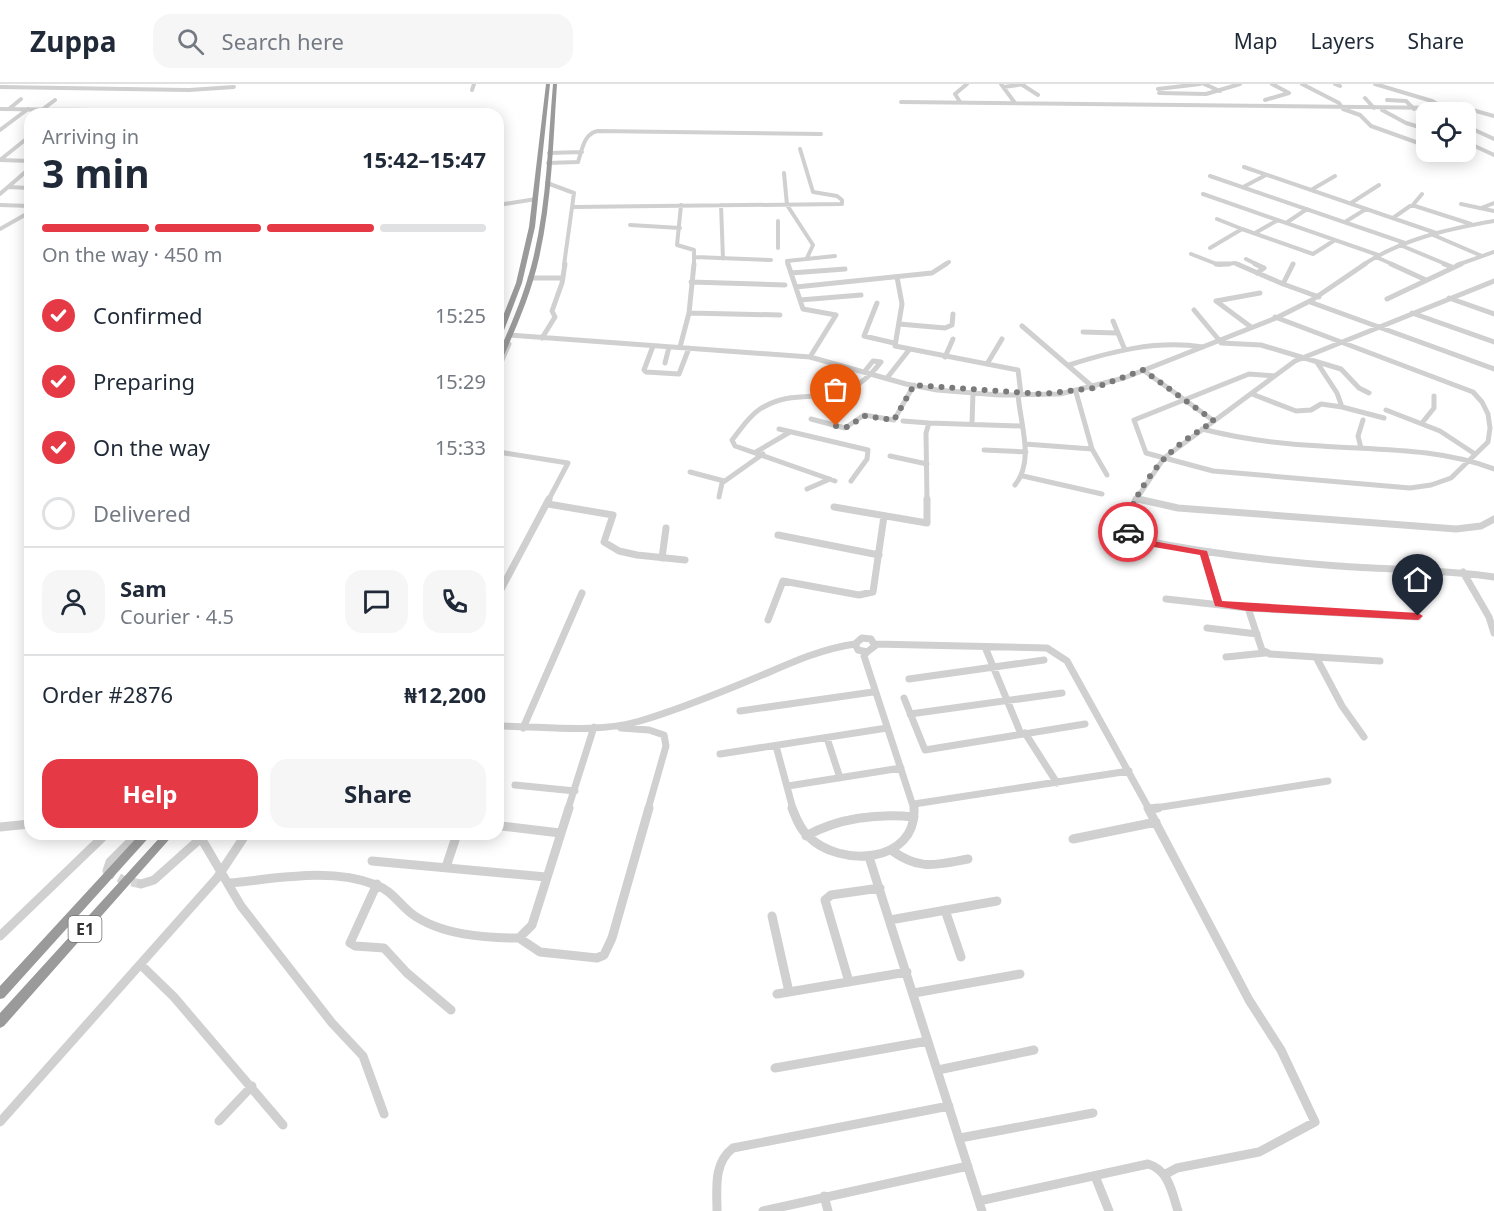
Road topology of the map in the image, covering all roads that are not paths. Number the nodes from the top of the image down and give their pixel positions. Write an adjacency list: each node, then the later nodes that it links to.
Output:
1 (9, 84): 16 (street)
2 (474, 84): 18 (street)
3 (548, 84): 72 (highway)
4 (555, 84): 52 (highway)
5 (967, 84): 27 (street)
6 (1022, 84): 14 (street); 20 (street)
7 (1200, 84): 19 (street)
8 (1204, 84): 19 (street)
9 (1240, 84): 19 (street)
10 (1272, 84): 24 (street)
11 (1302, 84): 30 (street)
12 (1335, 84): 15 (street)
13 (1374, 84): 28 (street)
14 (1002, 85): 29 (street)
15 (1340, 86)
16 (2, 87): 17 (street)
17 (234, 87)
18 (472, 90)
19 (1221, 91)
20 (1038, 95)
21 (1365, 98): 33 (street)
22 (21, 99): 35 (street)
23 (55, 100): 32 (street)
24 (1265, 100)
25 (1387, 100): 37 (street)
26 (901, 102): 27 (street)
27 (960, 102): 29 (street)
28 (1432, 102)
29 (1015, 103): 30 (street)
30 (1342, 106): 33 (street); 48 (street)
31 (0, 108): 35 (street)
32 (45, 108)
33 (1374, 108): 34 (street)
34 (1380, 108): 37 (street); 42 (street)
35 (9, 109): 36 (street)
36 (24, 109)
37 (1413, 109): 38 (street)
38 (1416, 110)
39 (24, 112): 43 (street)
40 (1476, 112): 41 (street)
41 (1494, 116)
42 (1416, 126)
43 (0, 130)
44 (1476, 131): 46 (street)
45 (821, 134): 51 (street)
46 (1494, 139)
47 (24, 140): 54 (street)
48 (1416, 142)
49 (1476, 147): 53 (street)
50 (800, 149): 80 (street)
51 (582, 152): 52 (street); 56 (street)
52 (549, 153): 56 (highway)
53 (1494, 155)
54 (2, 156): 55 (street)
55 (24, 161)
56 (548, 163): 63 (highway)
57 (1244, 167): 60 (street)
58 (784, 173): 80 (street)
59 (24, 174): 66 (street)
60 (1266, 175): 65 (street); 68 (street)
61 (1210, 176): 65 (street)
62 (1335, 176): 68 (street)
63 (547, 183): 83 (street); 123 (highway)
64 (1379, 185): 73 (street)
65 (1245, 186): 85 (street)
66 (8, 187): 67 (street); 69 (street)
67 (24, 188)
68 (1311, 190): 73 (street)
69 (0, 194)
70 (1203, 194): 92 (street)
71 (1422, 194): 82 (street)
72 (536, 199): 75 (street); 149 (highway)
73 (1351, 203): 86 (street)
74 (1494, 203): 84 (street)
75 (504, 204)
76 (1461, 204): 84 (street)
77 (0, 205): 81 (street)
78 (681, 205): 79 (street); 83 (street); 98 (street)
79 (722, 205): 80 (street); 114 (street)
80 (787, 205): 113 (street)
81 (24, 206)
82 (1413, 206): 89 (street); 97 (street)
83 (573, 207): 124 (street)
84 (1481, 208): 87 (street)
85 (1307, 209): 94 (street); 95 (street)
86 (1366, 209): 89 (street); 94 (street)
87 (1494, 211)
88 (24, 216): 100 (street)
89 (1393, 218): 102 (street)
90 (1217, 219): 99 (street)
91 (778, 220): 105 (street)
92 (1278, 220): 95 (street); 101 (street)
93 (1494, 221): 97 (street)
94 (1345, 222): 104 (street)
95 (1287, 223): 103 (street)
96 (630, 225): 98 (street)
97 (1473, 225): 102 (street)
98 (680, 228): 112 (street)
99 (1242, 228): 101 (street); 106 (street)
100 (0, 230)
101 (1255, 233): 103 (street)
102 (1434, 233): 104 (street); 111 (street)
103 (1335, 240): 110 (street)
104 (1403, 244): 110 (street); 119 (street)
105 (778, 248)
106 (1210, 248)
107 (1494, 252): 111 (street)
108 (1191, 254): 122 (street)
109 (835, 256): 113 (street)
110 (1377, 256): 126 (street); 136 (street)
111 (1482, 256): 119 (street)
112 (695, 257): 114 (street); 128 (street)
113 (807, 258): 121 (street)
114 (723, 259): 116 (street)
115 (1245, 259): 122 (street)
116 (771, 260)
117 (949, 262): 125 (street)
118 (1293, 264): 129 (street)
119 (1452, 267): 126 (street)
120 (845, 269): 121 (street)
121 (791, 273): 132 (street)
122 (1257, 273): 129 (street)
123 (530, 278): 124 (street); 157 (highway)
124 (563, 278): 159 (street)
125 (897, 278): 132 (street); 151 (street)
126 (1426, 280): 138 (street)
127 (1494, 281): 130 (street)
128 (692, 282): 131 (street); 143 (street)
129 (1283, 284): 136 (street)
130 (1484, 284): 133 (street); 137 (street)
131 (785, 285)
132 (796, 287): 139 (street)
133 (1494, 288)
134 (1260, 293): 153 (street)
135 (861, 295): 139 (street)
136 (1319, 297): 140 (street)
137 (1449, 298): 144 (street); 146 (street)
138 (1387, 299)
139 (800, 300): 178 (street)
140 (1310, 302): 148 (street); 154 (street)
141 (877, 303): 167 (street)
142 (1194, 310): 162 (street)
143 (688, 313): 147 (street); 170 (street)
144 (1412, 313): 154 (street); 165 (street)
145 (953, 314): 151 (street)
146 (1494, 314)
147 (780, 315)
148 (1275, 317): 153 (street); 164 (street)
149 (504, 320)
150 (1113, 321): 156 (street)
151 (899, 324): 167 (street)
152 (1022, 326): 183 (street)
153 (1251, 327): 158 (street)
154 (1377, 327): 164 (street); 184 (street)
155 (1083, 332): 156 (street)
156 (1117, 333): 175 (street)
157 (510, 335): 159 (street); 172 (highway); 176 (street)
158 (1227, 337): 162 (street); 163 (street)
159 (542, 338): 168 (street)
160 (953, 339): 179 (street)
161 (1002, 339): 181 (street)
162 (1219, 340): 166 (street)
163 (1234, 342): 166 (street); 177 (street)
164 (1339, 342): 177 (street); 221 (street)
165 (1494, 342)
166 (1213, 343): 171 (street)
167 (894, 344): 174 (street)
168 (652, 345): 169 (street); 173 (street)
169 (669, 347): 170 (street); 180 (street)
170 (680, 347): 173 (street)
171 (1203, 347): 175 (street); 185 (street)
172 (504, 348)
173 (689, 348): 178 (street)
174 (909, 350): 179 (street); 189 (street)
175 (1125, 350): 183 (street)
176 (504, 352)
177 (1303, 356): 182 (street); 188 (street)
178 (810, 357): 186 (street)
179 (945, 357): 181 (street)
180 (664, 363)
181 (987, 364): 195 (street)
182 (1318, 364): 194 (street); 199 (street)
183 (1069, 365): 191 (street)
184 (1494, 369)
185 (1143, 370): 191 (street); 198 (street)
186 (865, 371): 187 (street); 187 (street)
187 (872, 373): 189 (street); 219 (street)
188 (1275, 376): 196 (street); 198 (street)
189 (886, 378): 190 (street)
190 (914, 385): 192 (street); 202 (street)
191 (1094, 388): 193 (street)
192 (974, 392): 195 (street); 208 (street)
193 (1076, 392): 195 (street); 215 (street)
194 (1369, 393)
195 (1019, 394): 209 (street)
196 (1252, 394): 199 (street); 205 (street)
197 (1434, 396): 207 (street)
198 (1184, 401): 205 (street); 222 (street)
199 (1342, 407): 201 (street)
200 (1386, 410): 207 (street)
201 (1384, 418)
202 (811, 419)
203 (1363, 420): 214 (street)
204 (903, 421): 206 (street)
205 (1214, 421): 211 (street)
206 (929, 423): 208 (street); 224 (street)
207 (1422, 423): 221 (street)
208 (972, 424): 209 (street)
209 (1020, 426): 213 (street)
210 (779, 429): 212 (street)
211 (1202, 429): 214 (street); 222 (street)
212 (790, 432): 219 (street); 231 (street)
213 (1025, 444): 215 (street); 217 (street)
214 (1361, 448): 221 (street)
215 (1092, 449): 228 (street)
216 (984, 450): 217 (street)
217 (1026, 452): 229 (street)
218 (504, 453): 237 (street)
219 (760, 453): 223 (street); 233 (street)
220 (890, 456): 224 (street)
221 (1473, 457): 222 (street); 226 (street)
222 (1164, 458): 236 (street)
223 (754, 461): 225 (street); 230 (street)
224 (927, 464): 239 (street)
225 (758, 469)
226 (1494, 469)
227 (690, 472): 230 (street)
228 (1107, 475)
229 (1023, 476): 232 (street); 234 (street)
230 (724, 481): 235 (street)
231 (851, 481)
232 (1015, 484)
233 (807, 489)
234 (1102, 494)
235 (719, 497)
236 (1136, 499): 240 (street); 243 (street)
237 (548, 504): 245 (street); 249 (street)
238 (834, 507): 239 (street)
239 (884, 516): 244 (street)
240 (1494, 519)
241 (666, 528): 245 (street)
242 (778, 535): 244 (street)
243 (1204, 553): 247 (street); 252 (street)
244 (879, 555): 257 (street)
245 (662, 558): 246 (street)
246 (685, 560)
247 (1463, 572): 248 (street); 254 (street)
248 (1494, 576)
249 (504, 584)
250 (582, 593): 282 (street)
251 (1166, 599): 252 (street)
252 (1218, 604): 253 (street)
253 (1248, 608): 256 (street); 260 (street)
254 (1486, 612): 255 (street); 259 (street)
255 (1494, 613)
256 (1418, 616)
257 (768, 620)
258 (1207, 628): 260 (street)
259 (1494, 633)
260 (1257, 634): 265 (street)
261 (855, 644): 262 (street); 264 (street); 281 (street)
262 (875, 644): 263 (street); 264 (street)
263 (985, 647): 270 (street); 290 (street)
264 (867, 652): 272 (street)
265 (1265, 653): 266 (street); 267 (street)
266 (1226, 657)
267 (1316, 657): 269 (street); 285 (street)
268 (1044, 660): 270 (street)
269 (1380, 661)
270 (992, 667): 271 (street); 275 (street)
271 (909, 679)
272 (873, 692): 276 (street); 283 (street)
273 (1062, 693): 275 (street)
274 (904, 698): 277 (street)
275 (1006, 700): 277 (street); 284 (street)
276 (740, 711)
277 (910, 714): 284 (street)
278 (1085, 724): 284 (street)
279 (504, 726): 282 (street)
280 (594, 727): 281 (street); 282 (street); 296 (street)
281 (614, 727): 332 (street)
282 (524, 728)
283 (887, 728): 286 (street); 289 (street)
284 (1023, 733): 293 (street)
285 (1364, 736)
286 (827, 738): 287 (street); 291 (street)
287 (776, 746): 288 (street); 295 (street)
288 (720, 754)
289 (901, 768): 291 (street); 297 (street)
290 (1129, 771): 293 (street); 298 (street)
291 (840, 778): 295 (street)
292 (1328, 781): 298 (street)
293 (1057, 783): 297 (street)
294 (514, 785): 296 (street)
295 (788, 786): 305 (street)
296 (575, 791): 304 (street)
297 (914, 804): 299 (street)
298 (1149, 809): 300 (street)
299 (914, 817): 305 (street); 315 (street)
300 (1156, 822): 306 (street); 357 (street)
301 (24, 825): 303 (street)
302 (504, 826): 304 (street)
303 (0, 827)
304 (560, 833): 322 (street)
305 (806, 836): 316 (street)
306 (1072, 839)
307 (100, 840): 331 (street)
308 (132, 840): 320 (street)
309 (141, 840): 340 (highway, E1)
310 (164, 840): 343 (highway, E1)
311 (198, 840): 324 (street)
312 (204, 840): 321 (street)
313 (242, 840): 321 (street)
314 (455, 840): 319 (street)
315 (891, 850): 316 (street); 317 (street)
316 (869, 857): 326 (street)
317 (968, 859)
318 (372, 861): 319 (street)
319 (446, 867): 322 (street)
320 (107, 871)
321 (222, 872): 323 (street); 334 (street)
322 (546, 877): 332 (street)
323 (229, 883): 325 (street); 351 (street)
324 (141, 884)
325 (377, 884): 332 (street); 342 (street)
326 (880, 888): 330 (street); 337 (street)
327 (997, 901): 328 (street)
328 (945, 910): 330 (street); 333 (street)
329 (772, 916): 338 (street)
330 (890, 920): 335 (street)
331 (0, 936)
332 (519, 938)
333 (961, 957)
334 (141, 964): 348 (street); 353 (street)
335 (908, 972): 337 (street); 339 (street)
336 (1020, 974): 339 (street)
337 (849, 982): 338 (street)
338 (789, 992): 341 (street)
339 (914, 993): 344 (street)
340 (0, 994)
341 (777, 994)
342 (451, 1010)
343 (0, 1022)
344 (928, 1041): 346 (street); 347 (street)
345 (1034, 1050): 347 (street)
346 (775, 1068)
347 (938, 1070): 349 (street)
348 (252, 1086): 352 (street); 354 (street)
349 (950, 1106): 355 (street); 361 (street)
350 (1093, 1113): 355 (street)
351 (384, 1114)
352 (219, 1121)
353 (0, 1122)
354 (283, 1125)
355 (960, 1138): 356 (street)
356 (968, 1166): 359 (street); 360 (street)
357 (1164, 1175): 358 (street); 365 (street)
358 (1095, 1176): 360 (street); 364 (street)
359 (824, 1196): 362 (street); 363 (street)
360 (981, 1206)
361 (717, 1211)
362 (763, 1211)
363 (828, 1211)
364 (1109, 1211)
365 (1178, 1211)

